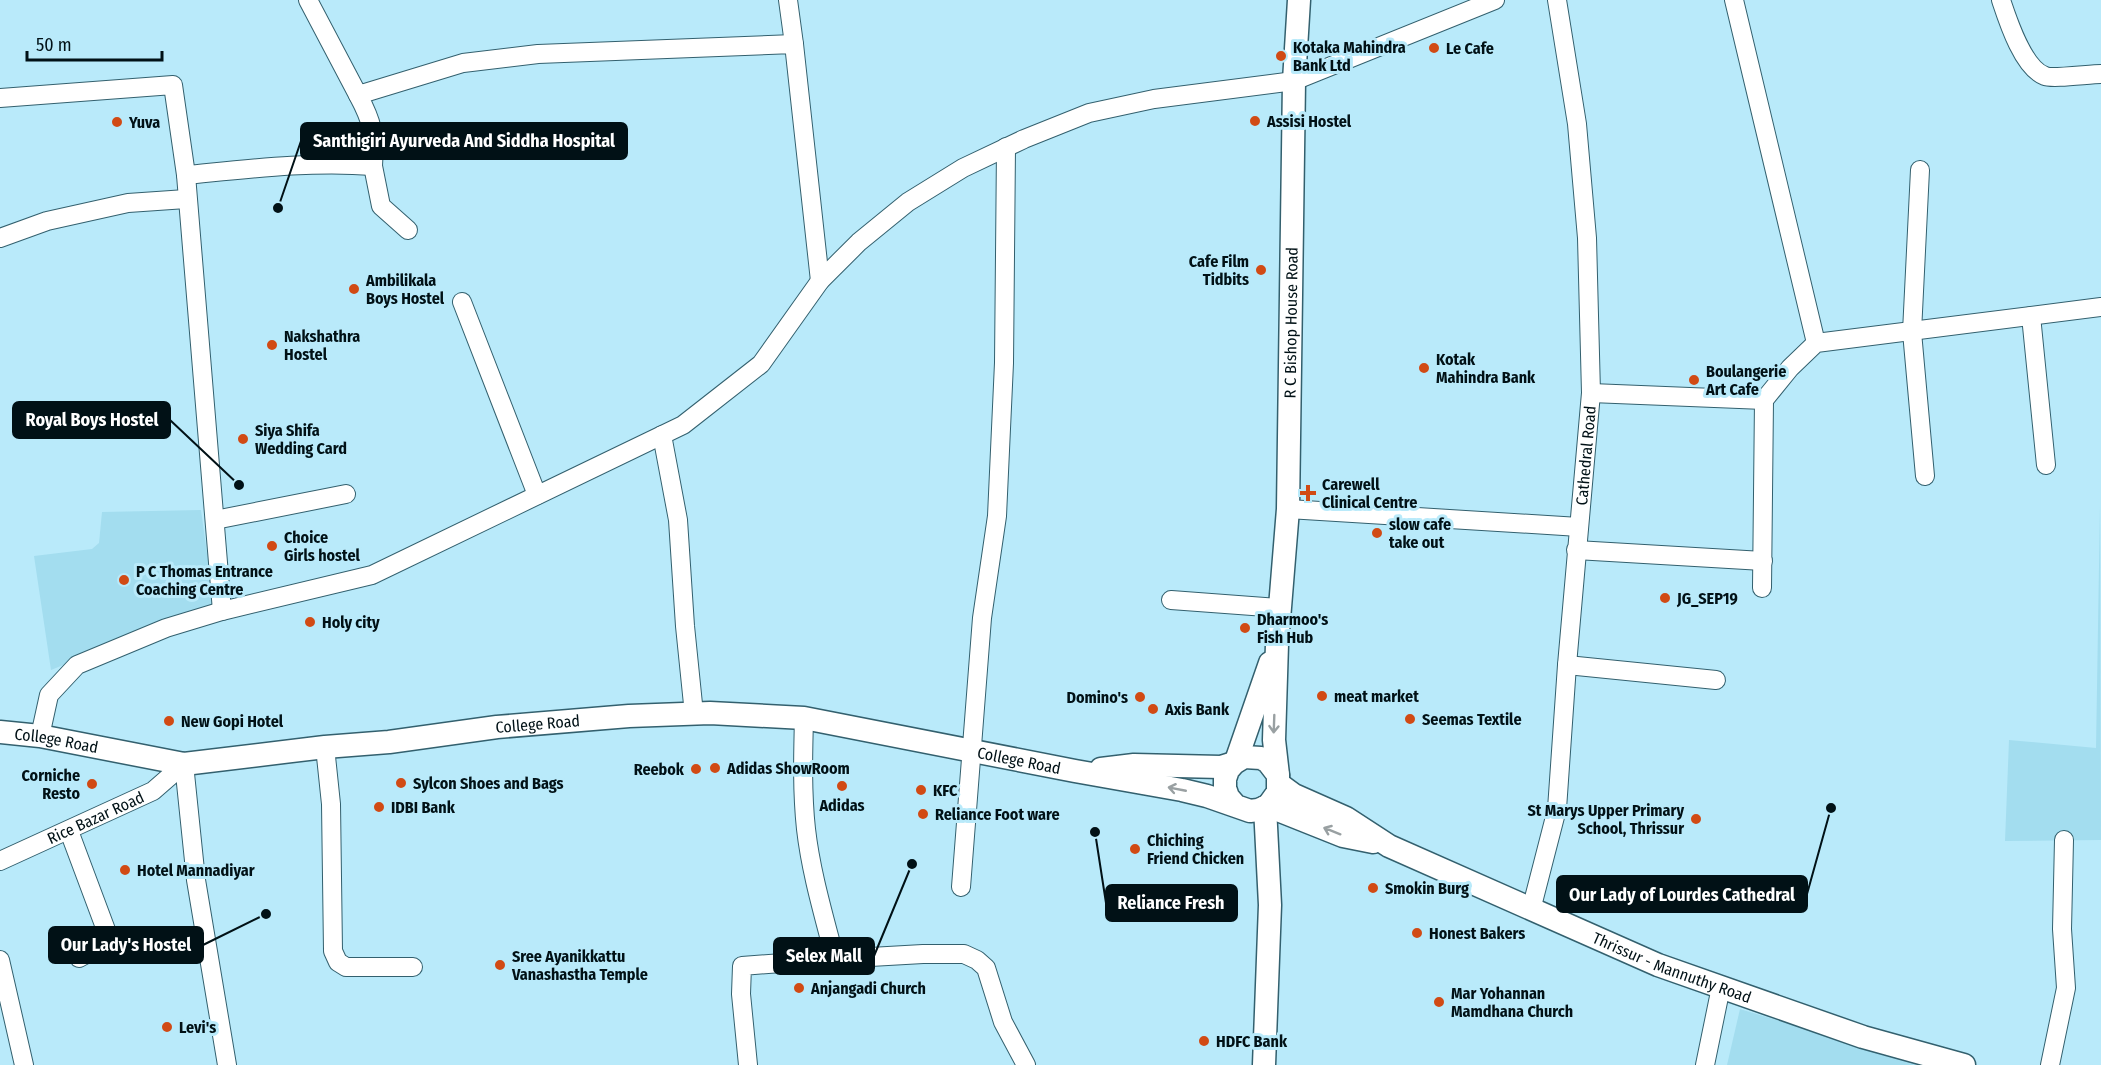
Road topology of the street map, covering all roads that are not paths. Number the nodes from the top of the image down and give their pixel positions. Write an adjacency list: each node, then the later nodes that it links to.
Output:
1 (308, 0): 11 (street)
2 (788, 0): 8 (street)
3 (1299, 0): 10 (main road, R C Bishop House Road)
4 (1495, 0): 10 (street)
5 (1557, 0): 26 (street, Cathedral Road)
6 (1734, 0): 25 (street)
7 (2001, 0): 9 (street)
8 (794, 44): 11 (street); 20 (street)
9 (2101, 74)
10 (1294, 81): 13 (street); 33 (main road, R C Bishop House Road)
11 (358, 95): 14 (street)
12 (0, 98): 16 (street)
13 (1006, 147): 20 (street); 50 (street)
14 (374, 166): 16 (street); 18 (street)
15 (1920, 170): 24 (street)
16 (186, 175): 17 (street)
17 (186, 199): 19 (street); 34 (street)
18 (408, 230)
19 (0, 238)
20 (820, 281): 28 (street)
21 (462, 302): 32 (street)
22 (2101, 307): 23 (street)
23 (2031, 316): 24 (street); 29 (street)
24 (1912, 332): 25 (street); 30 (street)
25 (1816, 343): 27 (street)
26 (1591, 393): 27 (street); 35 (street, Cathedral Road)
27 (1764, 400): 37 (street)
28 (662, 435): 32 (street); 45 (street)
29 (2046, 465)
30 (1925, 476)
31 (346, 494): 34 (street)
32 (537, 495): 41 (street)
33 (1288, 508): 35 (street); 40 (main road, R C Bishop House Road)
34 (215, 520): 41 (street)
35 (1579, 527): 36 (street, Cathedral Road)
36 (1576, 550): 37 (street); 43 (street, Cathedral Road)
37 (1763, 561): 38 (street)
38 (1762, 588)
39 (1171, 600): 40 (street)
40 (1280, 608): 42 (main road, R C Bishop House Road)
41 (222, 611): 48 (street)
42 (1277, 644): 51 (main road); 54 (main road, one-way to 54)
43 (1567, 664): 44 (street); 62 (street, Cathedral Road)
44 (1716, 680)
45 (694, 714): 46 (main road, College Road); 49 (main road, College Road)
46 (804, 718): 50 (main road, College Road); 64 (street)
47 (0, 732): 48 (main road, College Road)
48 (40, 736): 52 (main road, College Road)
49 (326, 747): 52 (main road, College Road); 66 (street)
50 (972, 752): 53 (main road, College Road); 61 (street)
51 (1235, 762): 53 (main road); 54 (main road); 55 (main road)
52 (184, 764): 57 (street, Rice Bazar Road); 70 (street)
53 (1075, 771): 55 (main road, College Road, one-way to 53)
54 (1278, 780): 56 (main road); 59 (main road)
55 (1238, 807): 56 (main road); 67 (main road)
56 (1266, 807): 59 (main road, one-way to 56); 67 (main road)
57 (69, 831): 60 (street, Rice Bazar Road); 63 (street)
58 (2064, 840): 76 (street)
59 (1389, 846): 62 (main road, Thrissur - Mannuthy Road)
60 (0, 861)
61 (961, 887)
62 (1531, 910): 68 (main road, Thrissur - Mannuthy Road)
63 (79, 958)
64 (835, 959): 71 (street); 72 (street)
65 (0, 960): 69 (street)
66 (413, 967)
67 (1266, 968): 73 (main road)
68 (1721, 987): 74 (street); 75 (main road, Thrissur - Mannuthy Road)
69 (24, 1065)
70 (227, 1065)
71 (748, 1065)
72 (1026, 1065)
73 (1264, 1065)
74 (1705, 1065)
75 (1964, 1065)
76 (2050, 1065)

